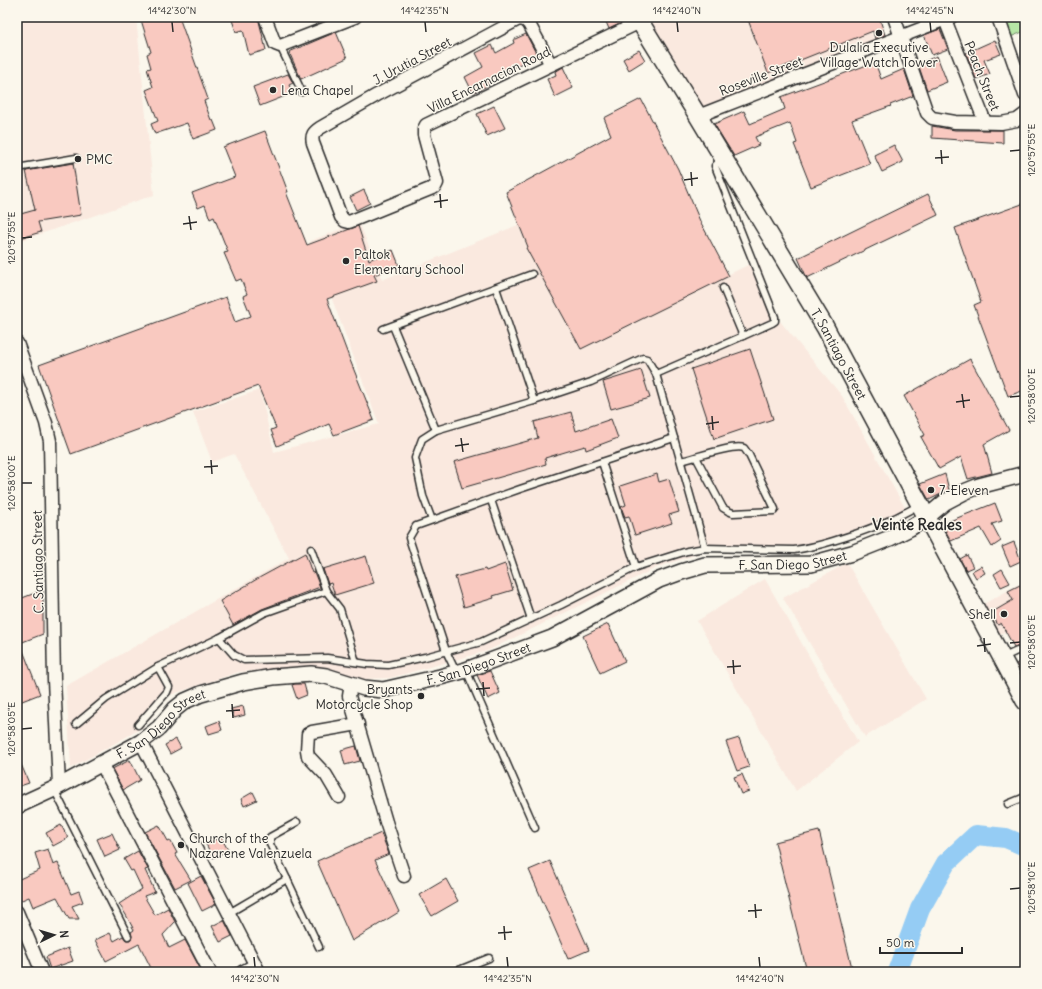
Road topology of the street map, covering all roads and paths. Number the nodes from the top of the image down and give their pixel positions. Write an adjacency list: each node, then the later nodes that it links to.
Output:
1 (265, 17): 9 (street)
2 (355, 17): 6 (street)
3 (894, 17): 8 (street)
4 (998, 17): 12 (street)
5 (947, 18): 8 (street, Roseville Street); 15 (street, Peach Street)
6 (340, 20): 9 (street)
7 (639, 20): 10 (street, Villa Encarnacion Road); 14 (main road, T. Santiago Street)
8 (901, 37): 14 (street, Roseville Street); 15 (street)
9 (280, 46): 11 (lane)
10 (551, 65): 19 (street, Villa Encarnacion Road); 19 (street, J. Urutia Street)
11 (302, 92)
12 (1025, 95)
13 (1025, 114): 15 (street)
14 (698, 116): 17 (main road, T. Santiago Street)
15 (985, 122)
16 (76, 158): 18 (lane)
17 (722, 158): 25 (lane); 36 (main road, T. Santiago Street)
18 (17, 168)
19 (349, 222)
20 (532, 274): 21 (lane)
21 (496, 288): 23 (lane); 28 (lane)
22 (723, 288): 25 (lane)
23 (393, 326): 24 (lane); 29 (lane)
24 (383, 329)
25 (743, 336): 27 (lane)
26 (18, 347): 56 (street, C. Santiago Street)
27 (656, 374): 28 (lane); 30 (lane)
28 (534, 401): 29 (lane)
29 (436, 430): 37 (lane)
30 (674, 438): 32 (lane); 33 (lane)
31 (696, 457): 31 (lane); 32 (lane)
32 (681, 461): 39 (lane)
33 (602, 462): 35 (lane); 41 (lane)
34 (1025, 474): 36 (street, F. San Diego Street)
35 (491, 500): 37 (lane); 43 (lane)
36 (923, 512): 38 (street, F. San Diego Street); 50 (main road, T. Santiago Street)
37 (432, 520): 45 (lane)
38 (906, 522): 39 (lane); 48 (street, F. San Diego Street)
39 (705, 548): 41 (lane)
40 (311, 549): 42 (lane)
41 (636, 566): 43 (lane)
42 (326, 591): 44 (lane); 46 (lane)
43 (531, 619): 45 (lane)
44 (219, 638): 46 (lane); 47 (lane)
45 (446, 651): 46 (lane); 48 (lane)
46 (356, 662)
47 (158, 667): 51 (lane); 53 (lane)
48 (461, 671): 49 (street, F. San Diego Street); 62 (lane)
49 (351, 684): 52 (street); 54 (street, F. San Diego Street)
50 (1025, 699)
51 (76, 724)
52 (358, 724): 57 (street); 63 (street)
53 (138, 725)
54 (141, 742): 55 (street, F. San Diego Street); 66 (street)
55 (101, 763): 56 (street, F. San Diego Street); 72 (street)
56 (56, 787): 60 (street, F. San Diego Street); 67 (lane)
57 (339, 797)
58 (1025, 797): 59 (lane)
59 (1008, 804)
60 (17, 806)
61 (297, 822): 64 (lane)
62 (535, 828)
63 (404, 876)
64 (287, 879): 66 (lane); 68 (lane)
65 (17, 912): 71 (street)
66 (229, 913): 70 (street)
67 (128, 936)
68 (319, 947)
69 (489, 958): 74 (lane)
70 (257, 968): 73 (street)
71 (42, 972)
72 (210, 972)
73 (242, 972)
74 (454, 972)

